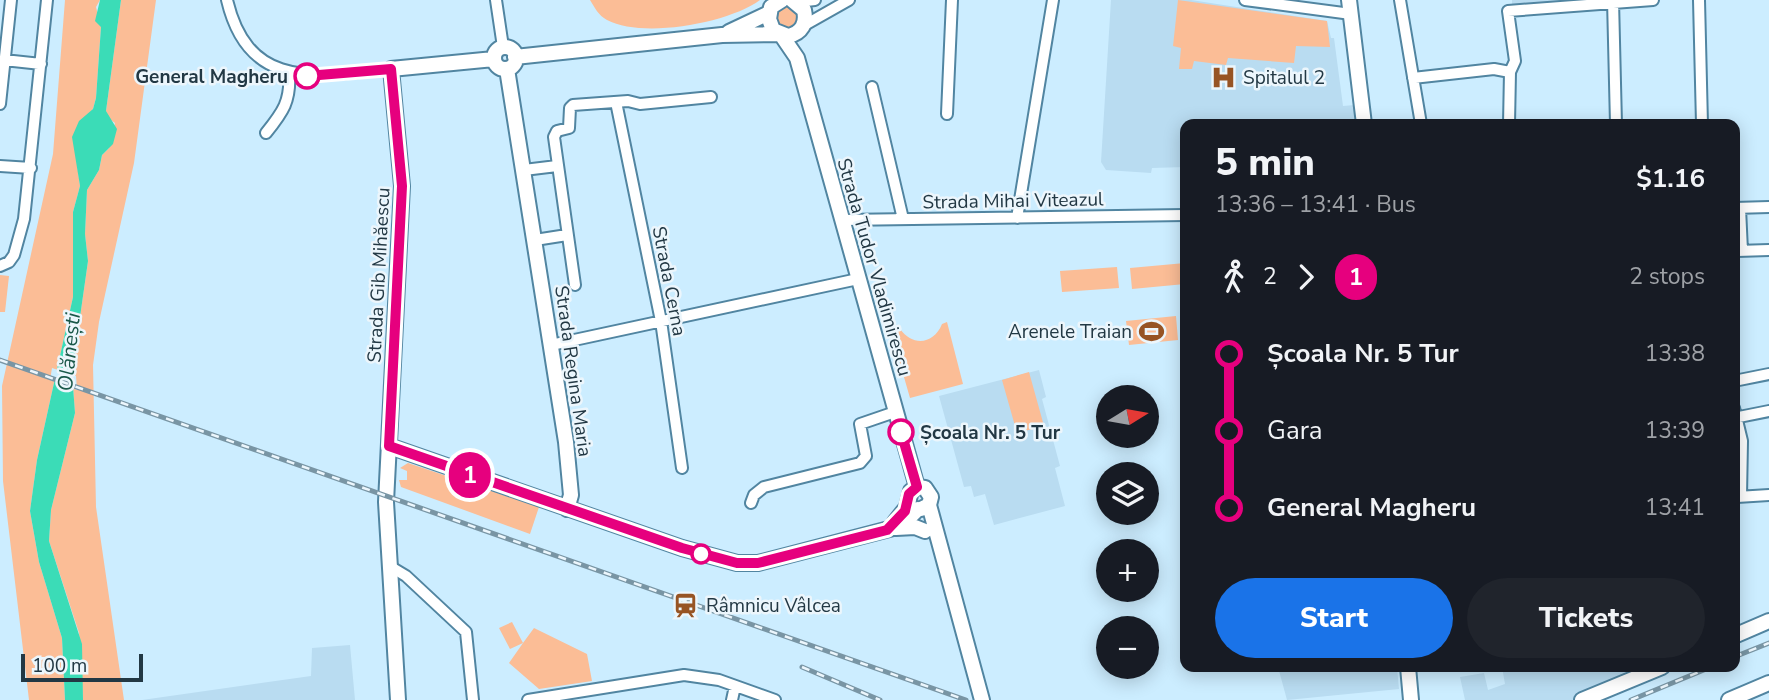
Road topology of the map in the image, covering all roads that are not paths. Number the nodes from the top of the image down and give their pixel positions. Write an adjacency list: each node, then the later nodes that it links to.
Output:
1 (11, 0): 23 (street)
2 (47, 0): 24 (street)
3 (227, 0): 27 (street)
4 (496, 0): 20 (street)
5 (815, 0): 15 (street)
6 (849, 0): 17 (street)
7 (952, 0): 33 (street)
8 (1053, 0): 47 (street)
9 (1245, 0): 13 (street)
10 (1400, 0): 28 (street)
11 (1653, 0): 14 (street)
12 (1699, 0): 38 (street)
13 (1265, 1): 16 (street)
14 (1613, 2): 26 (street); 37 (street)
15 (781, 4): 17 (main road, Strada Tudor Vladimirescu); 18 (main road); 19 (main road, Strada Tudor Vladimirescu)
16 (1350, 7): 34 (main road)
17 (801, 29): 19 (main road); 21 (main road, Strada Tudor Vladimirescu)
18 (722, 35): 19 (main road); 22 (main road)
19 (780, 35): 21 (main road, Strada Tudor Vladimirescu)
20 (498, 53): 22 (main road); 25 (main road)
21 (797, 58): 49 (main road, Strada Tudor Vladimirescu)
22 (511, 63): 43 (main road, Strada Regina Maria)
23 (3, 64): 24 (street); 32 (street)
24 (41, 64): 42 (street)
25 (391, 69): 27 (street); 63 (main road, Strada Gib Mihăescu)
26 (1510, 72): 28 (street); 36 (street)
27 (289, 73): 39 (street)
28 (1413, 78): 35 (street)
29 (872, 88): 48 (street)
30 (711, 97): 31 (street, Strada Regina Maria)
31 (616, 102): 41 (street, Strada Regina Maria); 57 (street, Strada Cerna)
32 (0, 104)
33 (947, 114)
34 (1363, 119)
35 (1420, 119)
36 (1510, 119)
37 (1616, 119)
38 (1702, 119)
39 (266, 133)
40 (0, 166): 42 (street)
41 (557, 166): 43 (street); 50 (street, Strada Regina Maria)
42 (31, 168): 54 (street)
43 (524, 170): 51 (main road, Strada Regina Maria)
44 (1769, 207): 45 (street)
45 (1740, 208)
46 (1180, 215): 47 (street, Strada Mihai Viteazul)
47 (1017, 218): 48 (street, Strada Mihai Viteazul)
48 (904, 219): 49 (street, Strada Mihai Viteazul)
49 (842, 220): 55 (main road, Strada Tudor Vladimirescu)
50 (566, 235): 51 (street); 56 (street, Strada Regina Maria)
51 (535, 240): 58 (main road, Strada Regina Maria)
52 (1769, 250): 53 (street)
53 (1740, 251)
54 (0, 265)
55 (858, 279): 57 (street); 62 (main road, Strada Tudor Vladimirescu)
56 (575, 285)
57 (661, 321): 58 (street); 67 (street, Strada Cerna)
58 (551, 345): 74 (main road, Strada Regina Maria)
59 (1769, 374): 60 (street)
60 (1740, 380)
61 (1769, 411): 64 (street)
62 (895, 412): 69 (main road, Strada Tudor Vladimirescu); 72 (street)
63 (390, 414): 65 (main road, Strada Gib Mihăescu); 66 (main road)
64 (1740, 414)
65 (389, 446): 66 (main road); 68 (main road, Strada Gib Mihăescu)
66 (412, 453): 68 (main road); 74 (main road)
67 (682, 468)
68 (388, 469): 77 (main road, Strada Gib Mihăescu)
69 (917, 487): 73 (main road); 73 (main road, Strada Tudor Vladimirescu)
70 (1769, 495): 71 (street)
71 (1740, 497)
72 (751, 503)
73 (919, 506): 75 (main road); 76 (main road, Strada Tudor Vladimirescu); 78 (main road, Strada Tudor Vladimirescu)
74 (567, 509): 75 (main road)
75 (890, 529): 76 (main road)
76 (925, 531): 78 (main road, Strada Tudor Vladimirescu)
77 (391, 568): 87 (main road, Strada Gib Mihăescu); 88 (street)
78 (942, 575): 92 (main road, Strada Tudor Vladimirescu); 93 (main road, Strada Tudor Vladimirescu)
79 (1769, 621): 80 (main road)
80 (1740, 633)
81 (1408, 672): 94 (main road)
82 (1650, 672): 95 (main road)
83 (1769, 683): 86 (main road)
84 (735, 686): 85 (street); 90 (street); 91 (street)
85 (602, 694): 89 (street)
86 (1748, 696): 96 (main road)
87 (398, 700)
88 (473, 700)
89 (528, 700)
90 (732, 700)
91 (775, 700)
92 (973, 700)
93 (982, 700)
94 (1411, 700)
95 (1582, 700)
96 (1729, 700)

